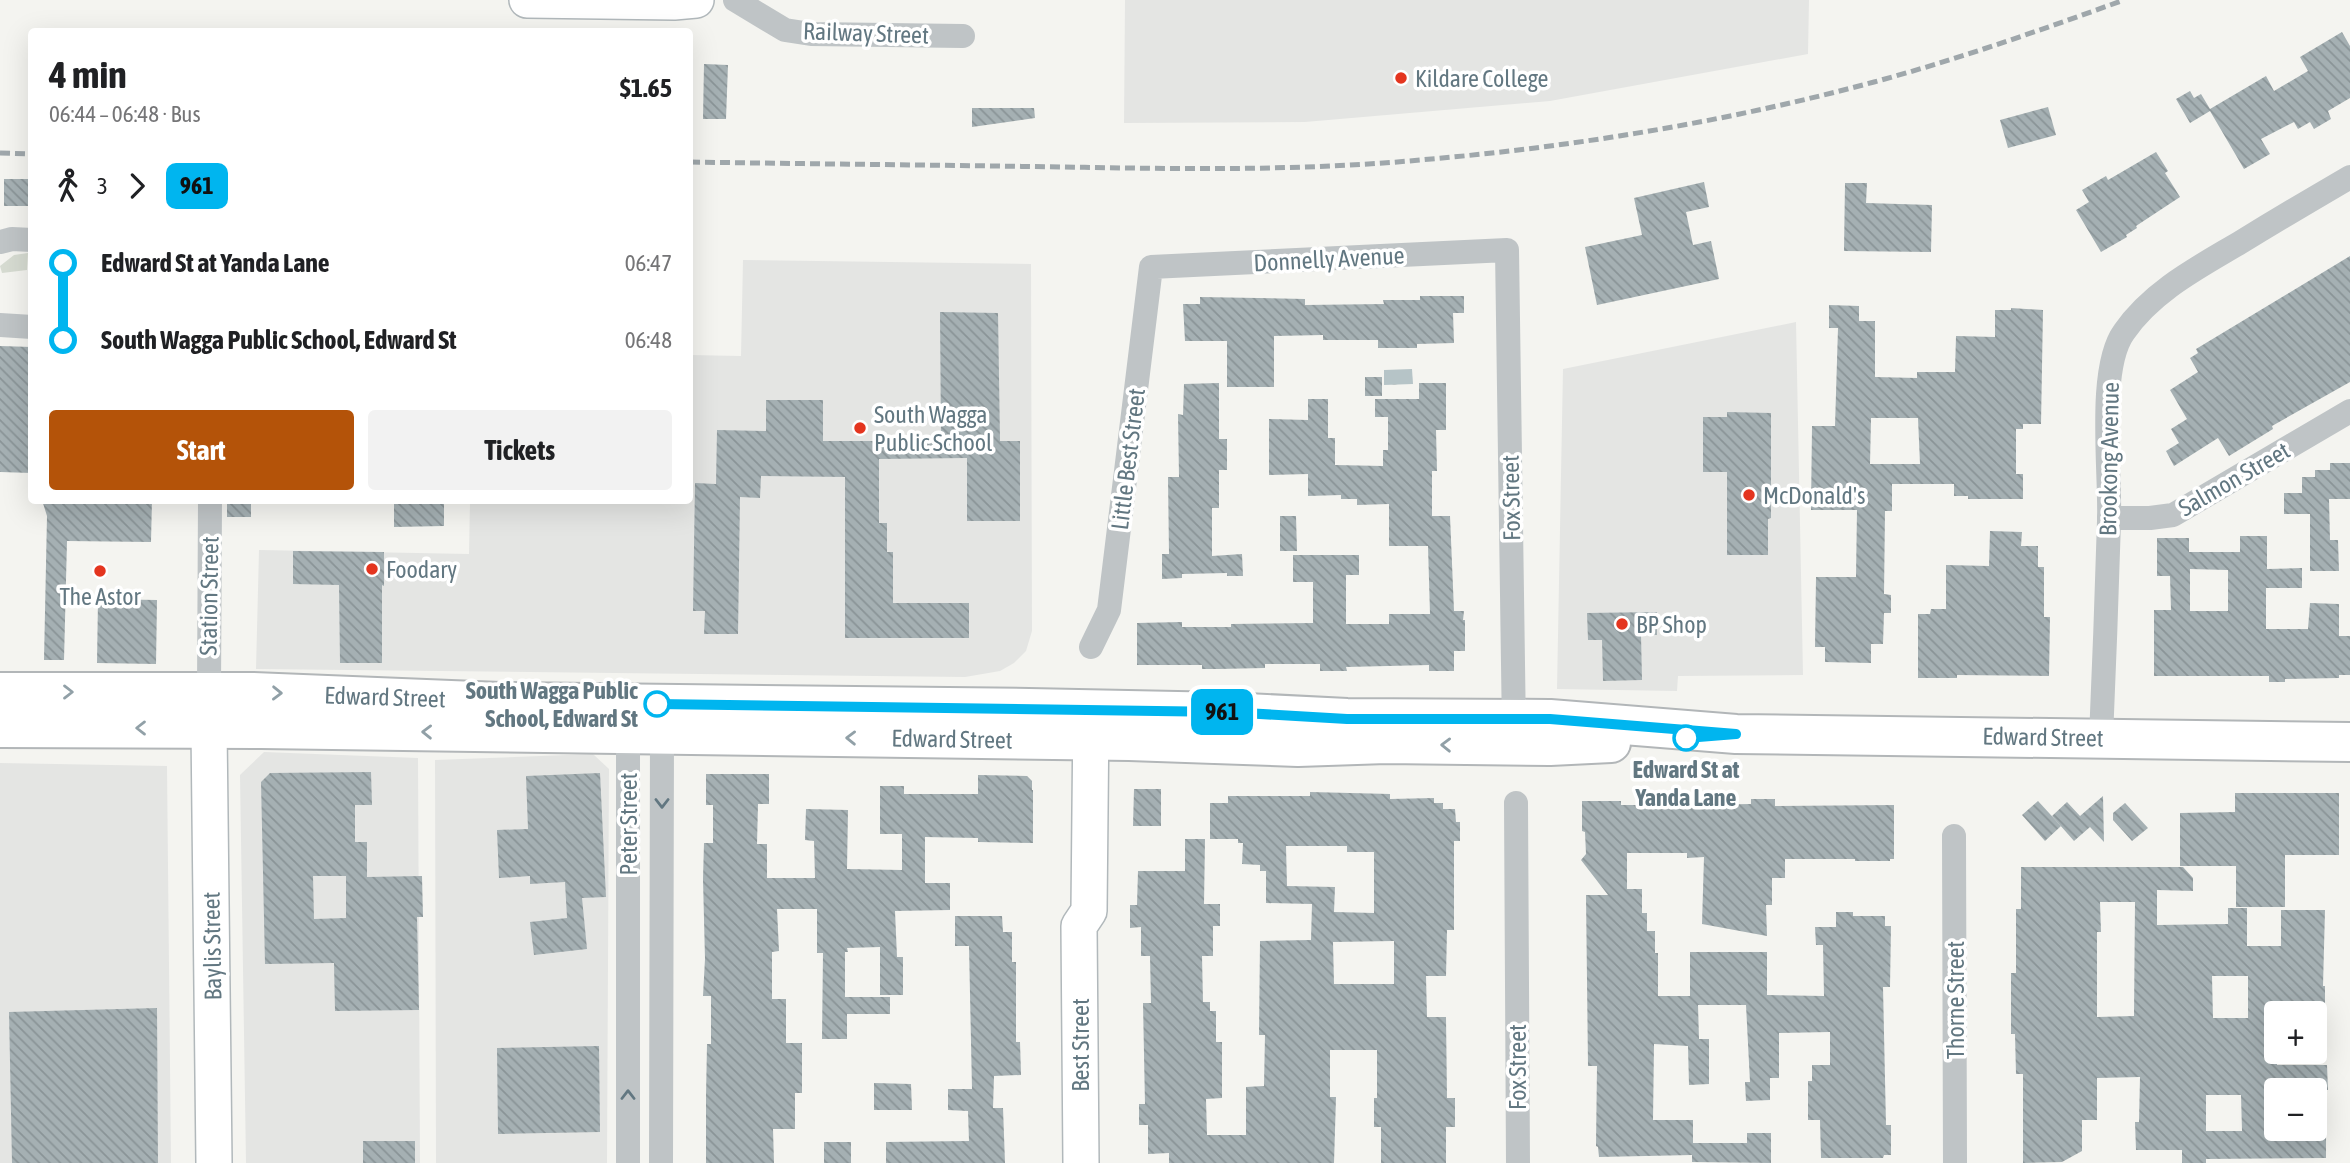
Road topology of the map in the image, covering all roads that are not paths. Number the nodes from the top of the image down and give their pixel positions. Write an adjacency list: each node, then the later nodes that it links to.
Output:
1 (527, 0): 2 (street)
2 (696, 0)
3 (736, 0): 4 (street, Railway Street)
4 (963, 36)
5 (2350, 177): 14 (street, Brookong Avenue)
6 (28, 240): 7 (street)
7 (0, 242)
8 (1507, 250): 9 (street, Donnelly Avenue); 20 (street, Fox Street)
9 (1151, 267): 15 (street, Little Best Street)
10 (0, 325): 11 (street)
11 (28, 327)
12 (2350, 411): 14 (street, Salmon Street)
13 (210, 504): 17 (street, Station Street)
14 (2109, 518): 22 (street, Brookong Avenue)
15 (1091, 647)
16 (0, 692): 17 (highway, Edward Street, one-way to 17)
17 (209, 710): 18 (highway, Edward Street, one-way to 18); 19 (highway, Edward Street, one-way to 19); 21 (highway, Edward Street, one-way to 17); 30 (street, Baylis Street)
18 (1079, 725): 20 (highway, Edward Street); 21 (highway, Edward Street, one-way to 21); 33 (street, Best Street)
19 (0, 728)
20 (1515, 732): 22 (highway, Edward Street)
21 (645, 735): 26 (street, Peter Street); 27 (street, Peter Street, one-way to 27)
22 (2101, 738): 23 (highway, Edward Street)
23 (2350, 742)
24 (1516, 803): 34 (street, Fox Street)
25 (1954, 836): 35 (street, Thorne Street)
26 (628, 913): 27 (street); 28 (street, Peter Street)
27 (662, 913): 29 (street, Peter Street)
28 (628, 1034): 29 (street); 31 (street, Peter Street, one-way to 28)
29 (661, 1034): 32 (street, Peter Street)
30 (214, 1163)
31 (628, 1163)
32 (661, 1163)
33 (1081, 1163)
34 (1518, 1163)
35 (1955, 1163)

